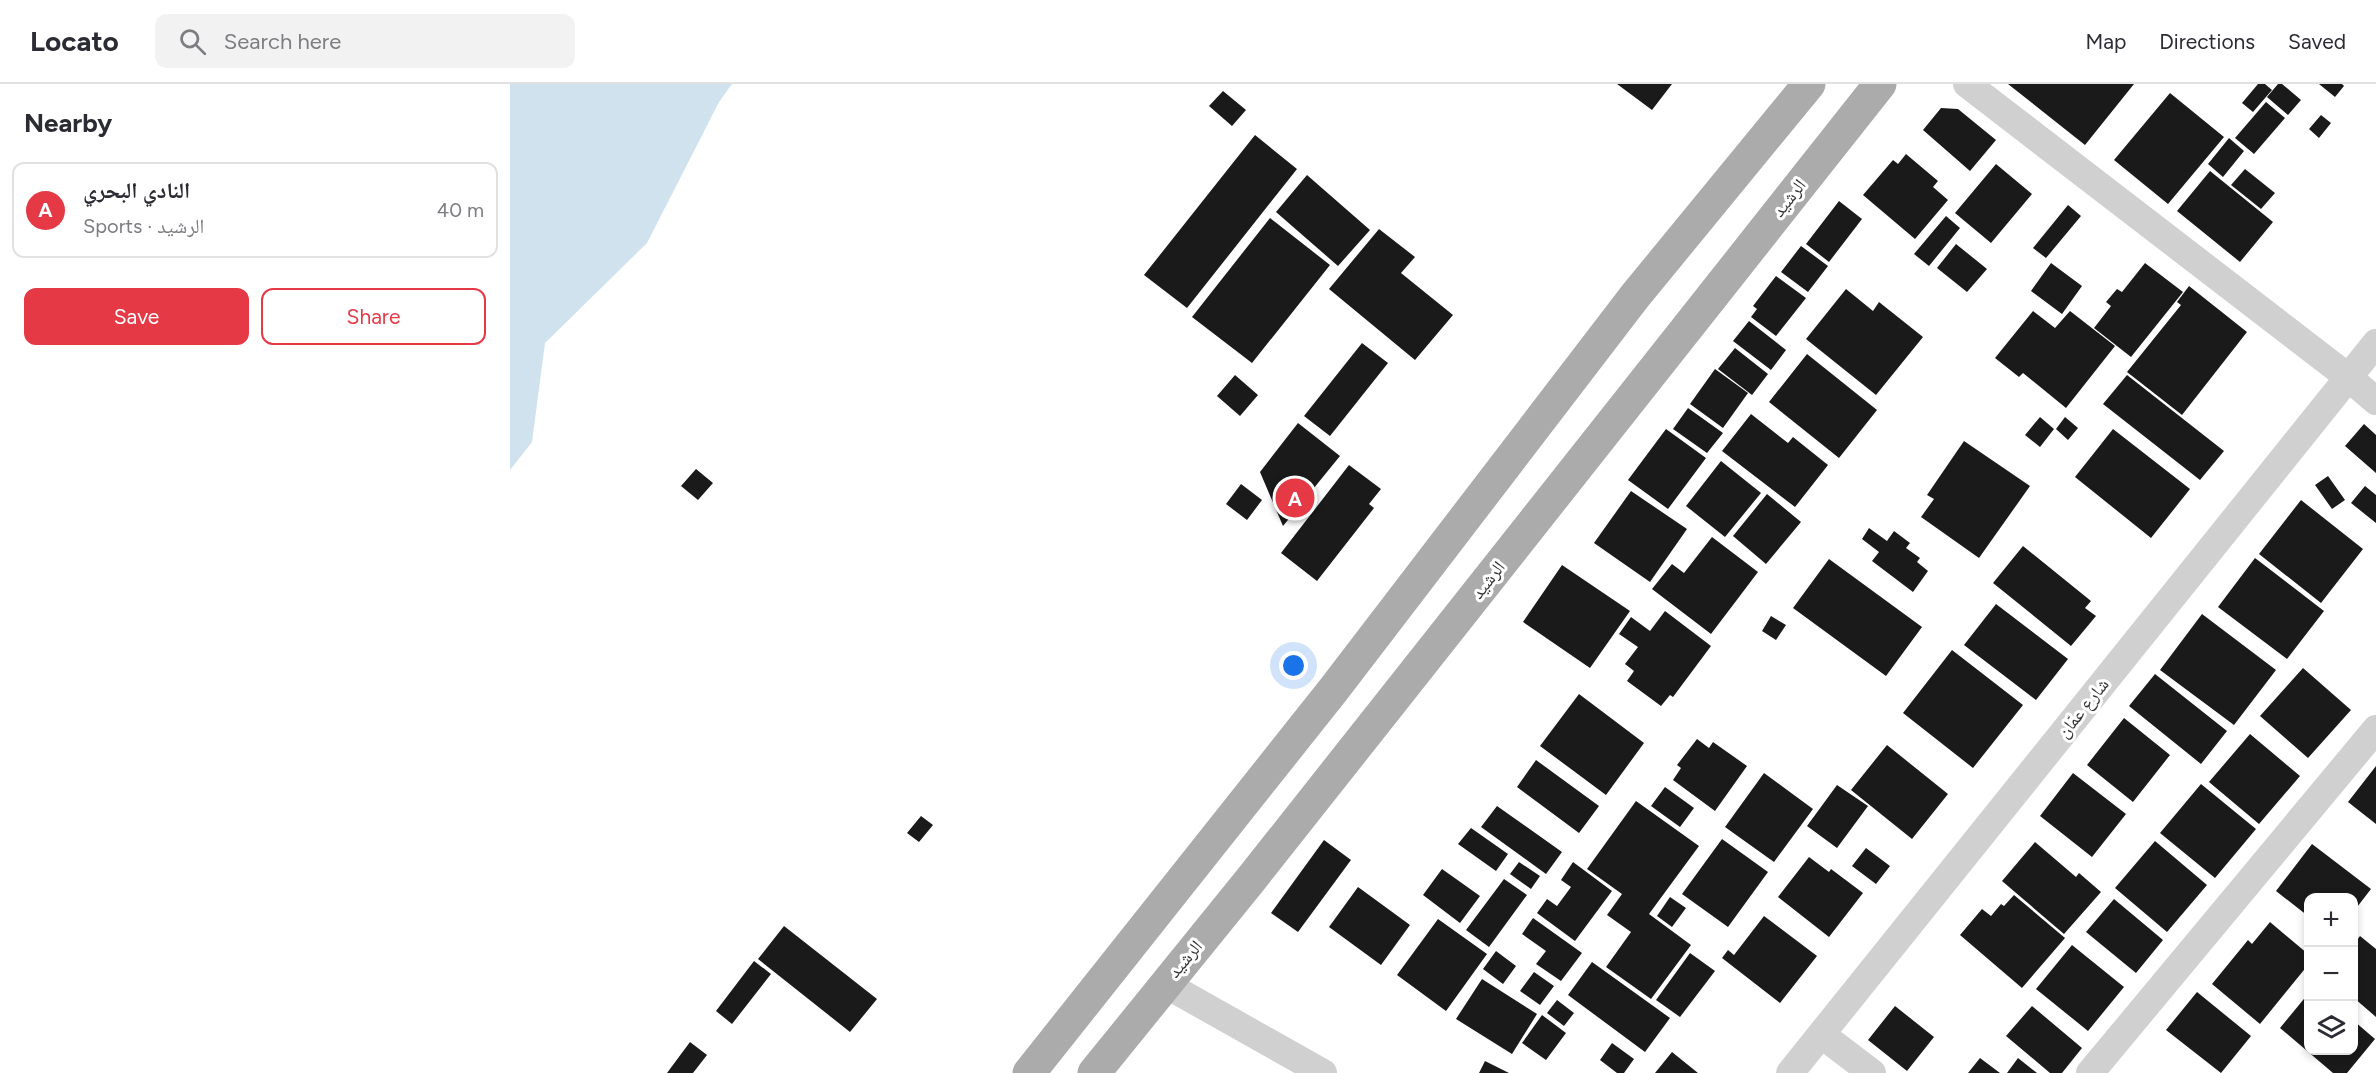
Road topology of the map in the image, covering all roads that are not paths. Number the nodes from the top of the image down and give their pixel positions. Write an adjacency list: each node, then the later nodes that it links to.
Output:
1 (1809, 84): 10 (main road)
2 (1880, 84): 8 (main road, الرشيد)
3 (1967, 84): 5 (street)
4 (2376, 343): 5 (street, شارع عمّان)
5 (2348, 377): 6 (street); 9 (street, شارع عمّان)
6 (2376, 401)
7 (2376, 729): 15 (street)
8 (1165, 984): 11 (main road, الرشيد); 12 (street)
9 (1822, 1035): 13 (street, شارع عمّان); 14 (street)
10 (1029, 1073)
11 (1094, 1073)
12 (1323, 1073)
13 (1790, 1073)
14 (1872, 1073)
15 (2090, 1073)

